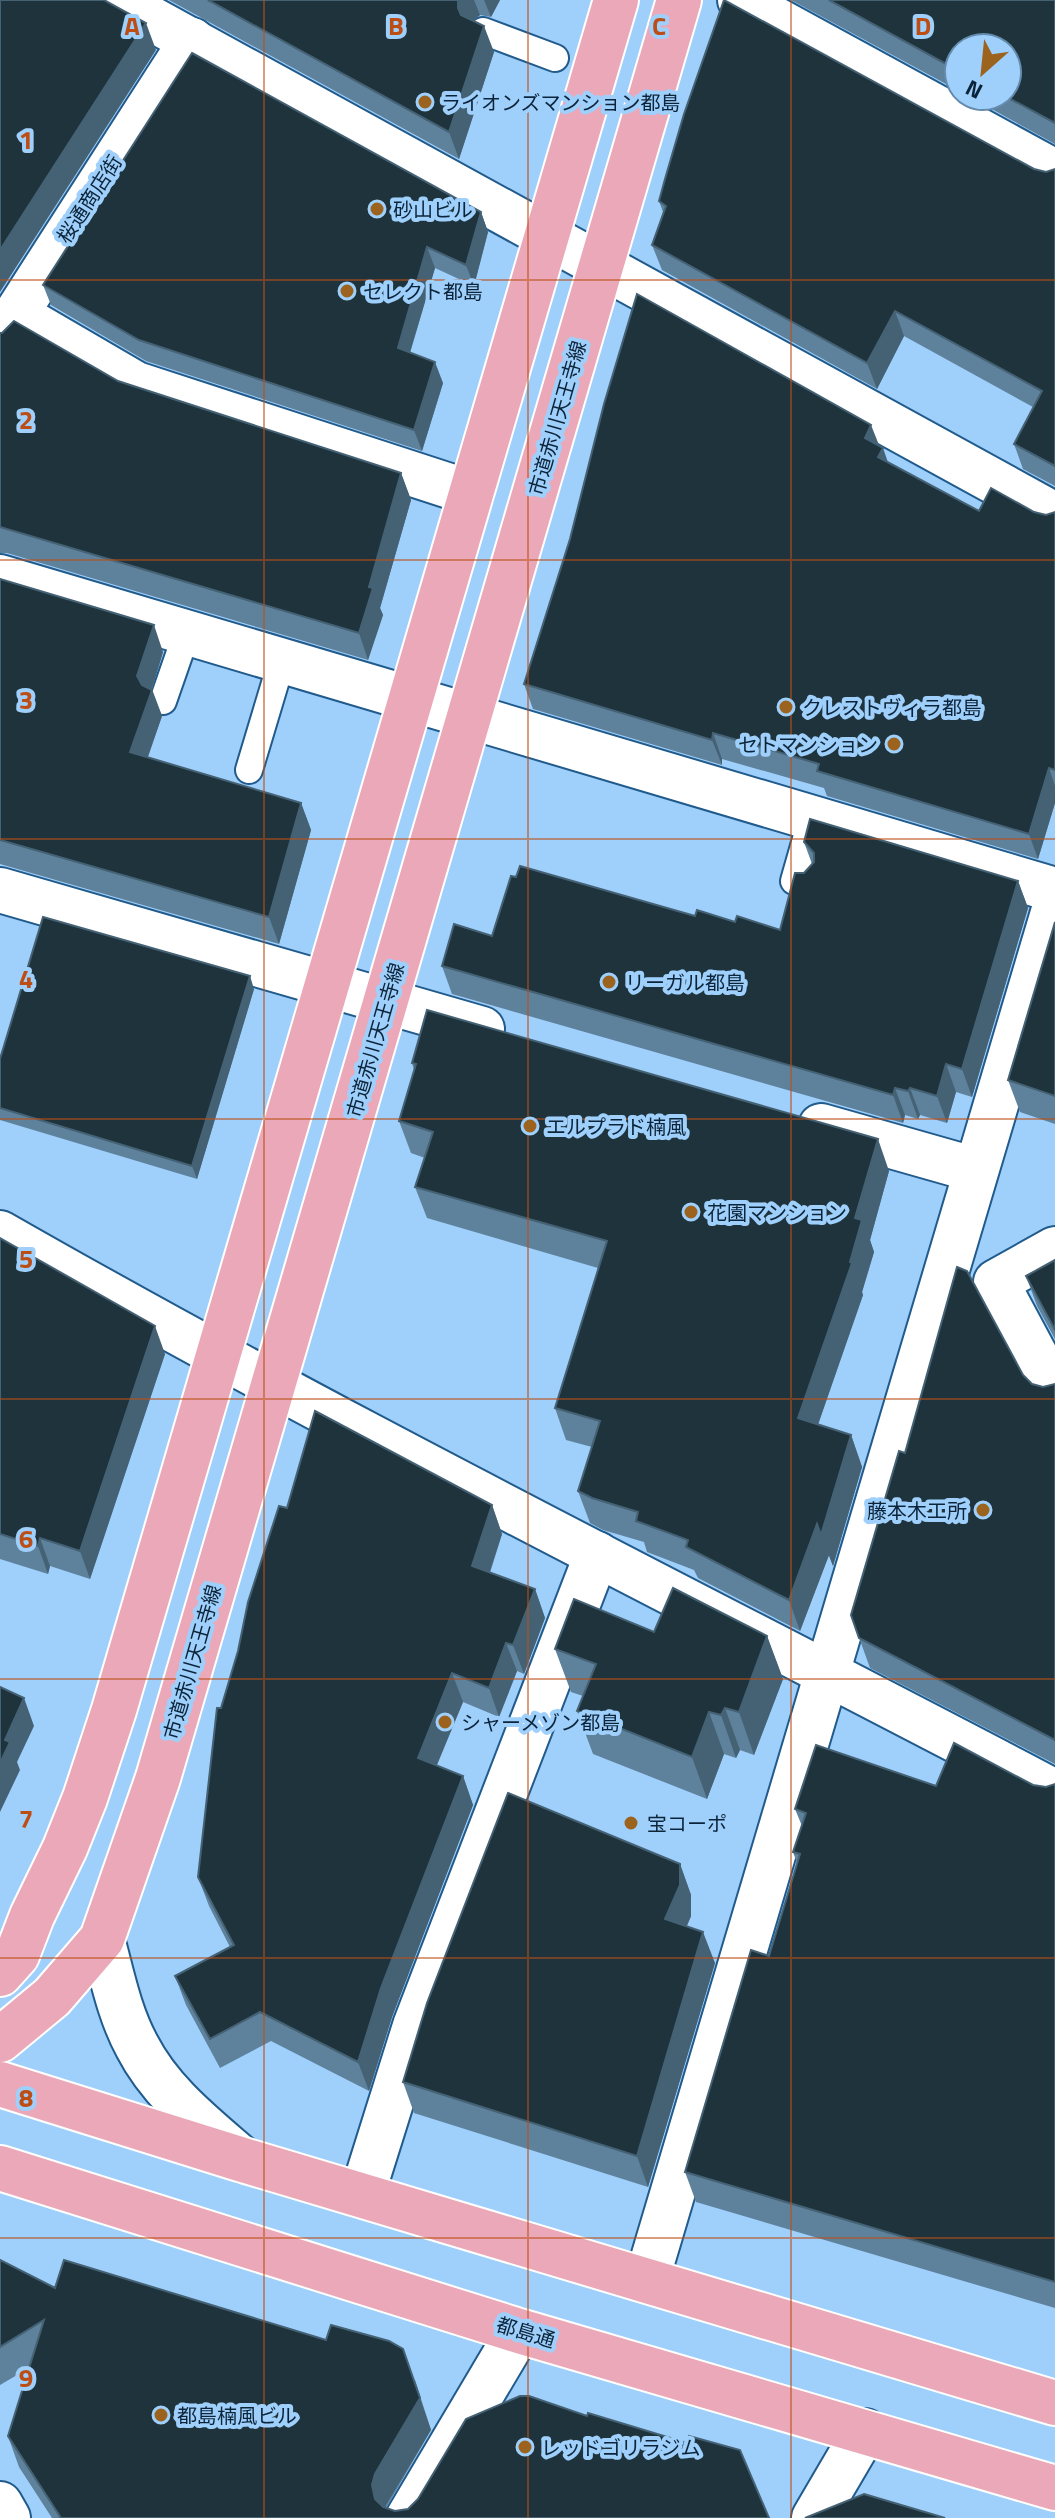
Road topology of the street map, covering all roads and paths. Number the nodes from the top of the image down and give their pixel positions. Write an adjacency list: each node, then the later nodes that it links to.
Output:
1 (117, 0): 6 (street)
2 (616, 0): 9 (main road)
3 (679, 0): 10 (main road, 市道赤川天王寺線)
4 (740, 0): 8 (street)
5 (483, 31): 7 (lane)
6 (185, 50): 9 (street); 11 (street, 桜通商店街)
7 (555, 58)
8 (1055, 172)
9 (546, 236): 10 (street); 12 (main road)
10 (602, 266): 13 (street); 19 (main road, 市道赤川天王寺線)
11 (8, 326): 12 (street)
12 (471, 493): 17 (main road)
13 (1055, 515)
14 (0, 577): 15 (street)
15 (187, 632): 16 (street); 18 (lane)
16 (282, 660): 17 (street); 20 (lane)
17 (411, 700): 19 (street); 26 (main road)
18 (163, 701)
19 (470, 717): 21 (street); 27 (main road, 市道赤川天王寺線)
20 (249, 770)
21 (812, 818): 22 (lane); 24 (street)
22 (809, 885)
23 (0, 890): 26 (street)
24 (1055, 890)
25 (1055, 906): 30 (street)
26 (326, 985): 27 (street); 35 (main road)
27 (386, 1002): 28 (street); 36 (main road, 市道赤川天王寺線)
28 (525, 1042)
29 (781, 1115): 30 (street)
30 (976, 1170): 33 (street)
31 (0, 1233): 35 (street)
32 (1055, 1249): 34 (street)
33 (948, 1268): 34 (street); 39 (street)
34 (996, 1282): 37 (street)
35 (217, 1356): 36 (street); 41 (main road)
36 (274, 1386): 38 (street); 42 (main road, 市道赤川天王寺線)
37 (1055, 1392)
38 (597, 1554): 39 (street); 48 (street)
39 (828, 1673): 40 (street); 49 (street)
40 (1055, 1792)
41 (16, 1926): 43 (main road)
42 (102, 1939): 44 (main road, 市道赤川天王寺線); 46 (street)
43 (0, 1974)
44 (0, 2040)
45 (0, 2084): 46 (main road)
46 (243, 2160): 48 (main road)
47 (0, 2168): 50 (main road, 都島通)
48 (362, 2195): 49 (main road)
49 (647, 2279): 51 (main road)
50 (519, 2331): 52 (main road, 都島通); 56 (street)
51 (1055, 2403)
52 (865, 2431): 53 (main road, 都島通); 57 (street)
53 (1055, 2488)
54 (0, 2504): 55 (street)
55 (8, 2518)
56 (408, 2518)
57 (814, 2518)

